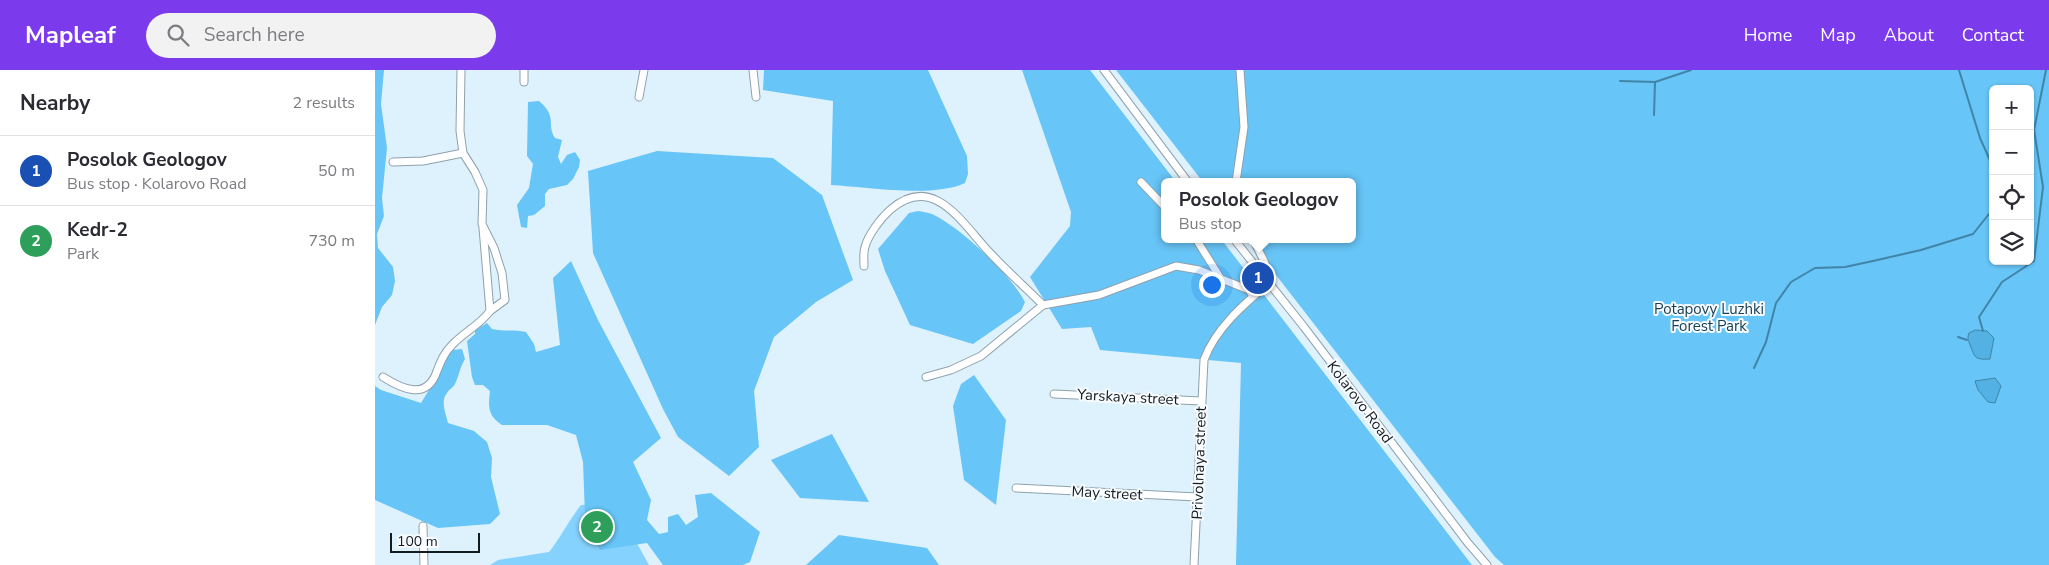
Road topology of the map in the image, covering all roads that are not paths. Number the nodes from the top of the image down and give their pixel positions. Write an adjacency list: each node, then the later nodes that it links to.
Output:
1 (461, 70): 10 (street)
2 (524, 70): 7 (street)
3 (644, 70): 8 (street)
4 (753, 70): 9 (street)
5 (1104, 70): 12 (street)
6 (1240, 70): 13 (street)
7 (524, 82)
8 (639, 97)
9 (757, 97)
10 (463, 153): 11 (street); 16 (street)
11 (393, 162)
12 (1185, 178)
13 (1237, 178)
14 (1141, 182): 15 (street)
15 (1161, 203)
16 (483, 224): 26 (street); 26 (street)
17 (1199, 243): 22 (street)
18 (1237, 243): 21 (street, Kolarovo Road)
19 (1255, 243): 21 (street)
20 (864, 266): 25 (street)
21 (1258, 269): 23 (street, Kolarovo Road)
22 (1222, 279): 24 (street); 25 (street)
23 (1269, 283): 24 (street, Privolnaya street); 36 (street, Kolarovo Road)
24 (1253, 296): 30 (street, Privolnaya street)
25 (1043, 305): 28 (street)
26 (490, 311): 27 (street)
27 (383, 377)
28 (926, 377)
29 (1054, 394): 30 (street, Yarskaya street)
30 (1201, 401): 32 (street, Privolnaya street)
31 (1016, 488): 32 (street, May street)
32 (1197, 497): 35 (street, Privolnaya street)
33 (423, 526): 34 (street)
34 (424, 565)
35 (1194, 565)
36 (1487, 565)

